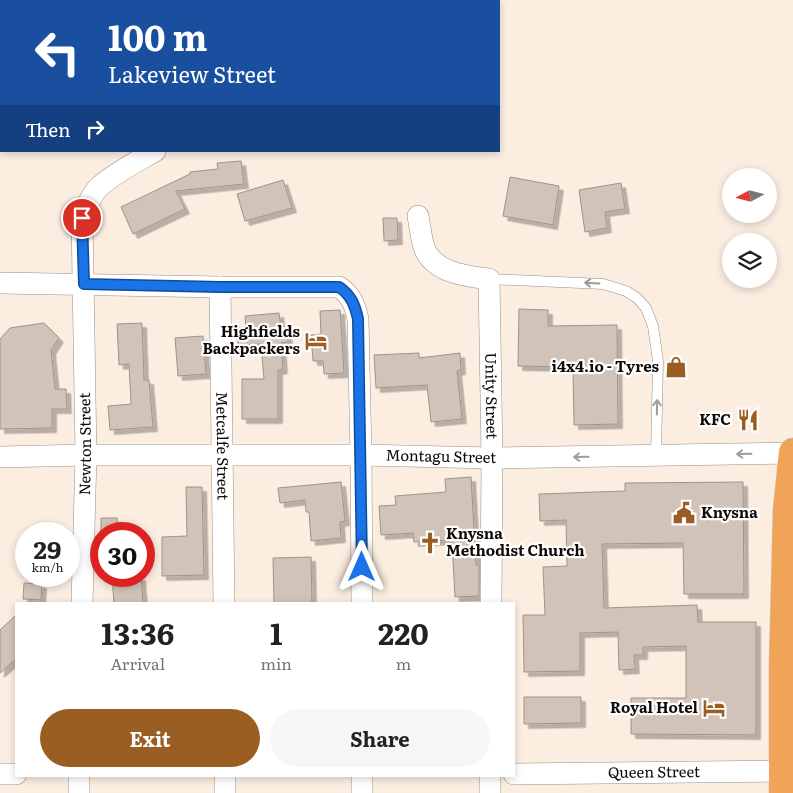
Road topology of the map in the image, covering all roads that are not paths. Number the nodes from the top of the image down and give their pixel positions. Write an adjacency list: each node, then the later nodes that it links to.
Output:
1 (153, 152): 5 (street, Newton Street)
2 (418, 216): 3 (street)
3 (489, 279): 11 (lane, one-way to 3); 13 (street, Unity Street)
4 (0, 283): 5 (street)
5 (84, 284): 6 (street); 8 (street, Newton Street)
6 (220, 287): 9 (street, Metcalfe Street); 10 (street)
7 (793, 453): 11 (street, Montagu Street, one-way to 11); 14 (highway)
8 (86, 455): 9 (street, Montagu Street); 12 (street, Montagu Street); 15 (street, Newton Street)
9 (224, 455): 10 (street, Montagu Street); 16 (street, Metcalfe Street)
10 (361, 456): 13 (street, Montagu Street); 17 (street)
11 (656, 456): 13 (street, Montagu Street, one-way to 13)
12 (0, 457)
13 (492, 458): 18 (street, Unity Street)
14 (790, 510): 26 (highway)
15 (82, 602)
16 (224, 602)
17 (362, 602)
18 (491, 602)
19 (0, 774): 20 (street)
20 (15, 774)
21 (515, 774): 26 (street, Queen Street)
22 (79, 777): 27 (street)
23 (225, 777): 28 (street)
24 (362, 777): 29 (street)
25 (490, 777): 30 (street)
26 (786, 778)
27 (79, 793)
28 (225, 793)
29 (362, 793)
30 (490, 793)

